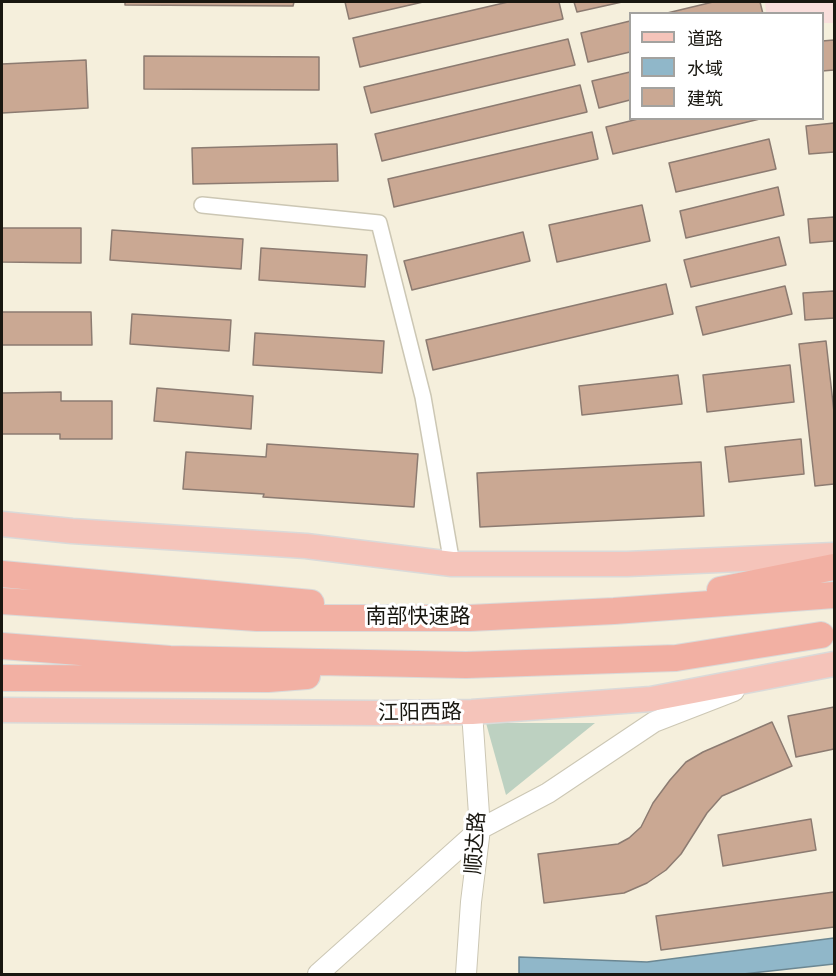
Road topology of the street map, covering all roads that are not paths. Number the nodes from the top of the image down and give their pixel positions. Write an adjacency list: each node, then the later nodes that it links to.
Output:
1 (202, 205): 4 (street)
2 (2, 524): 4 (main road)
3 (834, 555): 4 (main road)
4 (452, 564)
5 (834, 567): 9 (highway)
6 (5, 575): 10 (highway)
7 (834, 595): 9 (highway, 南部快速路)
8 (2, 601): 10 (highway, 南部快速路)
9 (614, 611): 10 (highway, 南部快速路)
10 (470, 618)
11 (821, 635): 14 (highway)
12 (2, 646): 14 (highway)
13 (834, 664): 15 (main road, 江阳西路)
14 (466, 665): 16 (highway)
15 (771, 676): 18 (main road, 江阳西路); 19 (street)
16 (2, 677)
17 (2, 710): 18 (main road, 江阳西路)
18 (472, 712): 19 (street, 顺达路)
19 (480, 829): 20 (street); 21 (street, 顺达路)
20 (318, 975)
21 (466, 975)

